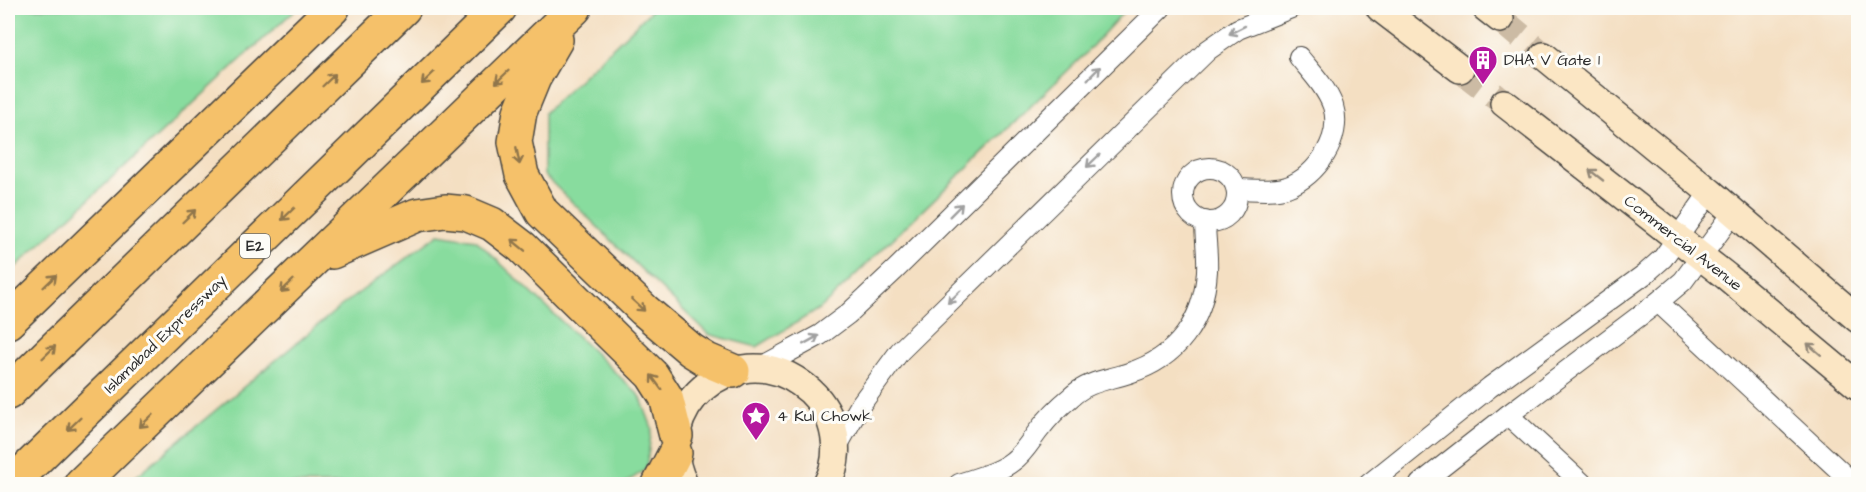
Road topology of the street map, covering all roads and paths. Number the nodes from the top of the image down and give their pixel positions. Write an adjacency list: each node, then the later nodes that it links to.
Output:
1 (333, 8): 21 (highway, one-way to 1)
2 (404, 8): 24 (highway, one-way to 2)
3 (500, 8): 31 (highway, Islamabad Expressway / E2, one-way to 31)
4 (575, 8): 18 (highway, one-way to 18); 22 (highway, one-way to 22)
5 (1161, 8): 22 (street, one-way to 5)
6 (1291, 8): 27 (street, one-way to 27)
7 (1380, 8): 10 (main road)
8 (1544, 56): 13 (main road)
9 (1299, 57): 12 (street)
10 (1460, 69)
11 (1504, 103): 16 (main road, Commercial Avenue, one-way to 11)
12 (1237, 189): 15 (street); 15 (street)
13 (1706, 197): 14 (main road); 16 (street)
14 (1731, 217): 17 (street); 20 (main road)
15 (1205, 221): 35 (street)
16 (1677, 237): 17 (main road, Commercial Avenue); 28 (street)
17 (1702, 257): 19 (street); 23 (main road, Commercial Avenue, one-way to 17)
18 (312, 261): 26 (highway, one-way to 18); 32 (highway, one-way to 32)
19 (1658, 302): 25 (street); 30 (street)
20 (1858, 319)
21 (8, 322)
22 (746, 370): 26 (main road); 27 (main road)
23 (1858, 386)
24 (8, 393)
25 (1508, 415): 37 (street); 38 (street)
26 (676, 444): 33 (highway); 34 (main road)
27 (836, 448): 29 (main road)
28 (1403, 458): 36 (street); 37 (street)
29 (831, 482)
30 (1851, 483)
31 (11, 484)
32 (81, 484)
33 (659, 484)
34 (684, 484)
35 (959, 484)
36 (1369, 484)
37 (1421, 484)
38 (1583, 484)

